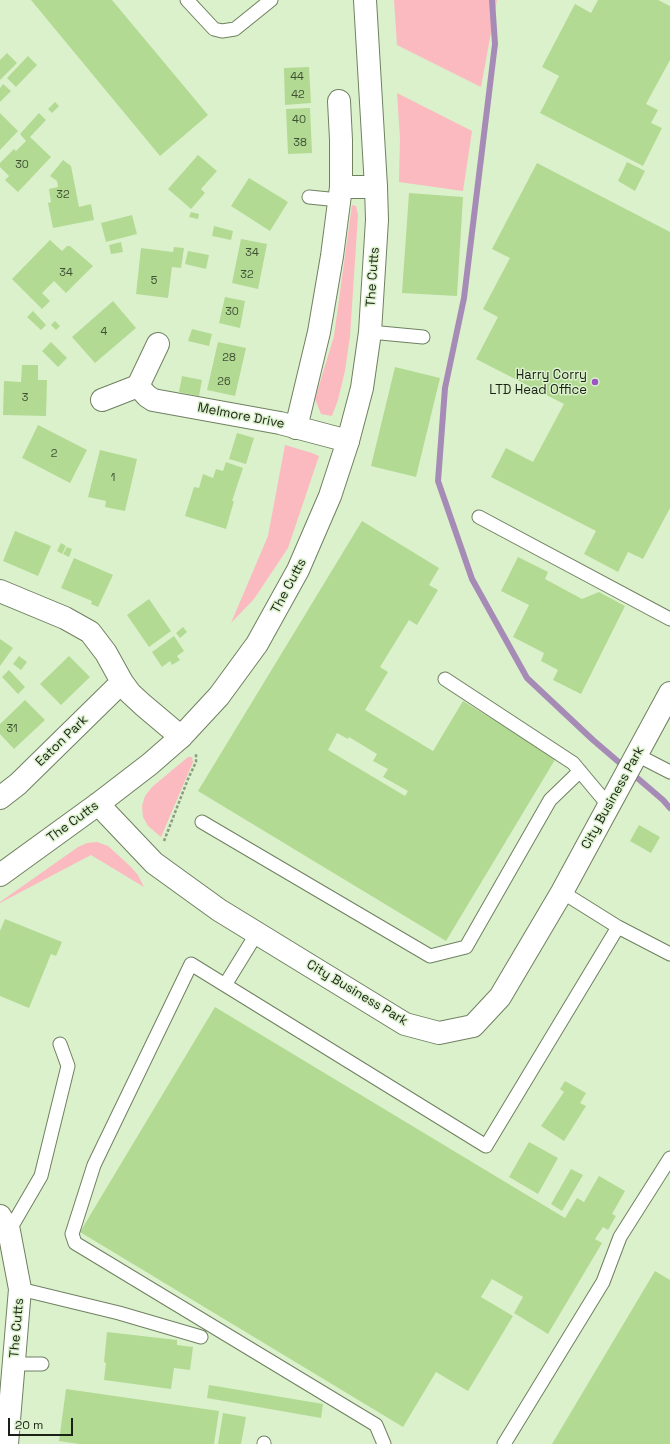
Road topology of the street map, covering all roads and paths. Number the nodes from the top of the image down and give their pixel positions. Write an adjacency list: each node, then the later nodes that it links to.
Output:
1 (187, 0): 2 (lane)
2 (271, 0)
3 (365, 0): 5 (street, The Cutts)
4 (339, 101): 6 (street)
5 (376, 187): 6 (street); 8 (street, The Cutts)
6 (340, 194): 7 (lane); 13 (street)
7 (309, 198)
8 (370, 332): 9 (lane); 14 (street, The Cutts)
9 (423, 337)
10 (158, 344): 11 (street)
11 (138, 386): 12 (street); 13 (street, Melmore Drive)
12 (102, 400)
13 (296, 428): 14 (street, Melmore Drive)
14 (348, 441): 21 (street, The Cutts)
15 (479, 517): 17 (lane)
16 (0, 591): 19 (street)
17 (670, 619)
18 (445, 679): 23 (lane)
19 (122, 682): 21 (street); 25 (street, Eaton Park)
20 (670, 693): 22 (street, City Business Park)
21 (188, 741): 26 (street, The Cutts); 29 (path)
22 (634, 759): 24 (lane); 27 (street, City Business Park)
23 (580, 772): 27 (lane); 28 (lane)
24 (670, 772)
25 (0, 798)
26 (98, 804): 30 (street, The Cutts); 33 (street, City Business Park)
27 (608, 806): 31 (street, City Business Park)
28 (202, 822)
29 (162, 845)
30 (0, 874)
31 (562, 892): 32 (lane); 33 (street, City Business Park)
32 (618, 927): 34 (lane); 35 (lane)
33 (257, 933): 35 (lane)
34 (670, 954)
35 (225, 985): 44 (lane)
36 (60, 1044): 38 (lane)
37 (670, 1158): 45 (lane)
38 (4, 1223): 39 (street, The Cutts)
39 (20, 1289): 40 (lane); 41 (street, The Cutts)
40 (201, 1337)
41 (14, 1364): 42 (lane); 43 (street, The Cutts)
42 (42, 1364)
43 (7, 1444)
44 (384, 1444)
45 (504, 1444)

